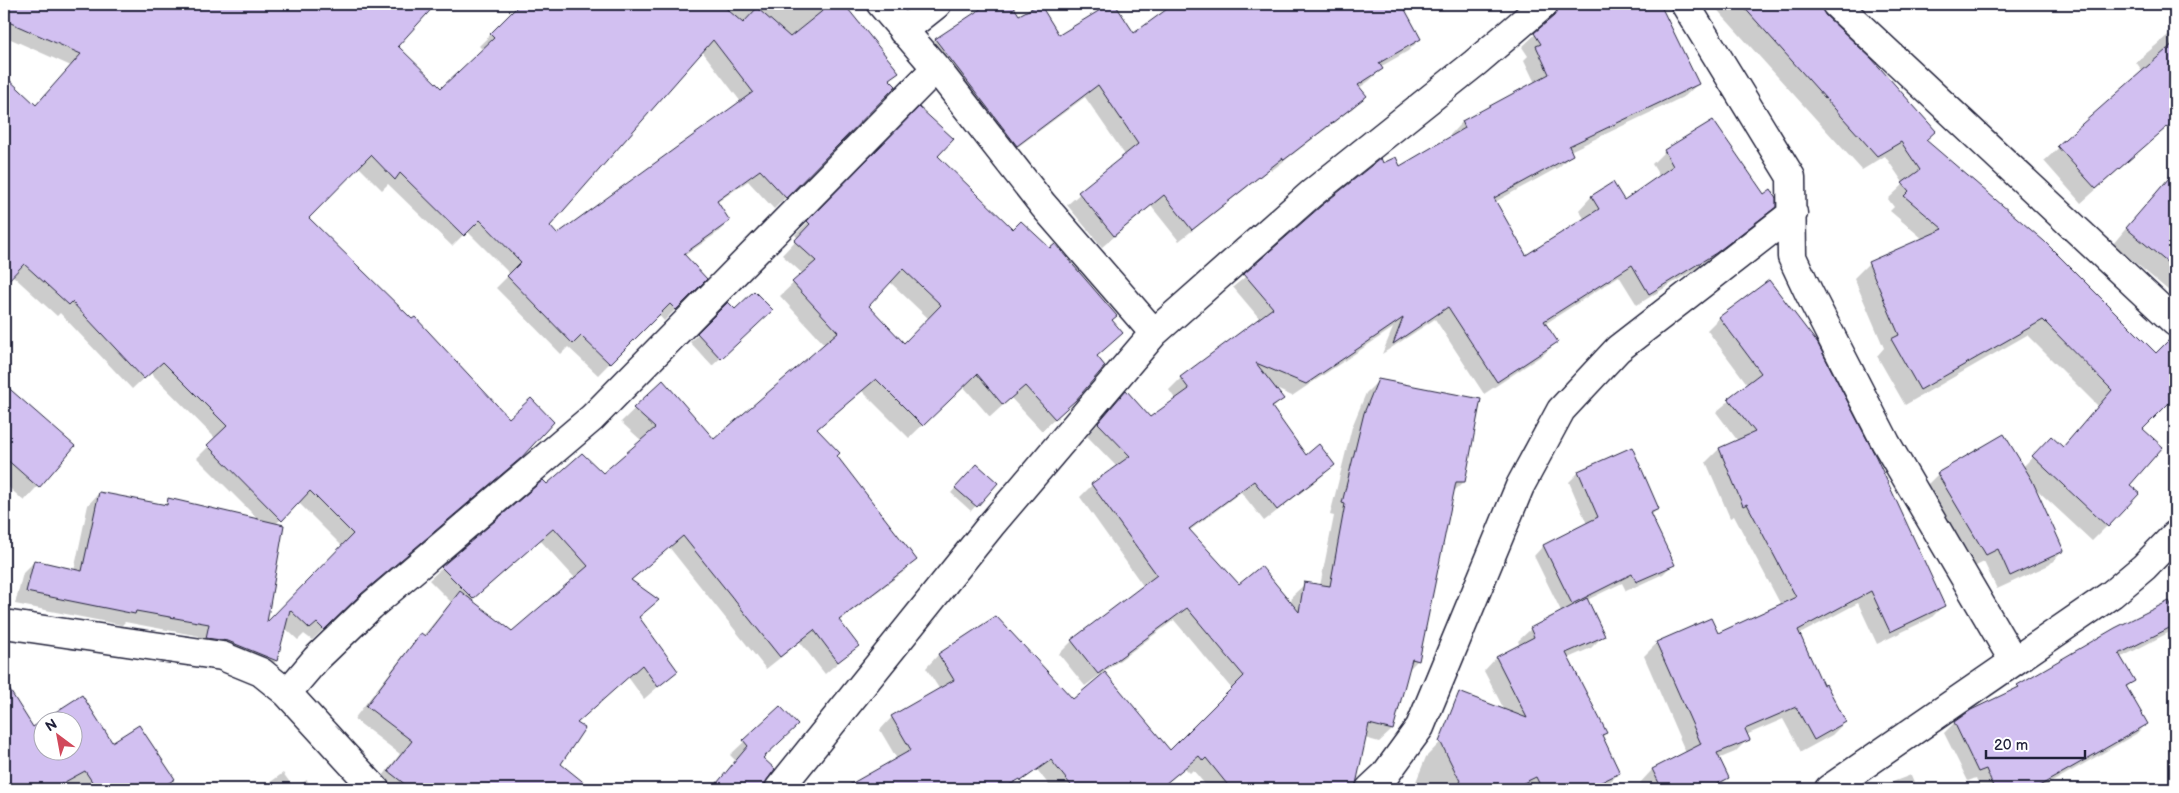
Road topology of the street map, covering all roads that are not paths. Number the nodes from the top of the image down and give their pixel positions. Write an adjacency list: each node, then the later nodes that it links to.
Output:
1 (881, 4): 6 (street)
2 (937, 4): 6 (street)
3 (1544, 4): 10 (street)
4 (1685, 4): 8 (street)
5 (1836, 4): 9 (street)
6 (903, 31): 7 (street)
7 (936, 68): 10 (street); 14 (street)
8 (1793, 213): 13 (street); 17 (street)
9 (2175, 322)
10 (1154, 333): 16 (street)
11 (2175, 535): 13 (street)
12 (4, 624): 14 (street)
13 (2013, 660): 18 (street)
14 (287, 693): 15 (street)
15 (375, 789)
16 (779, 789)
17 (1370, 789)
18 (1829, 789)

